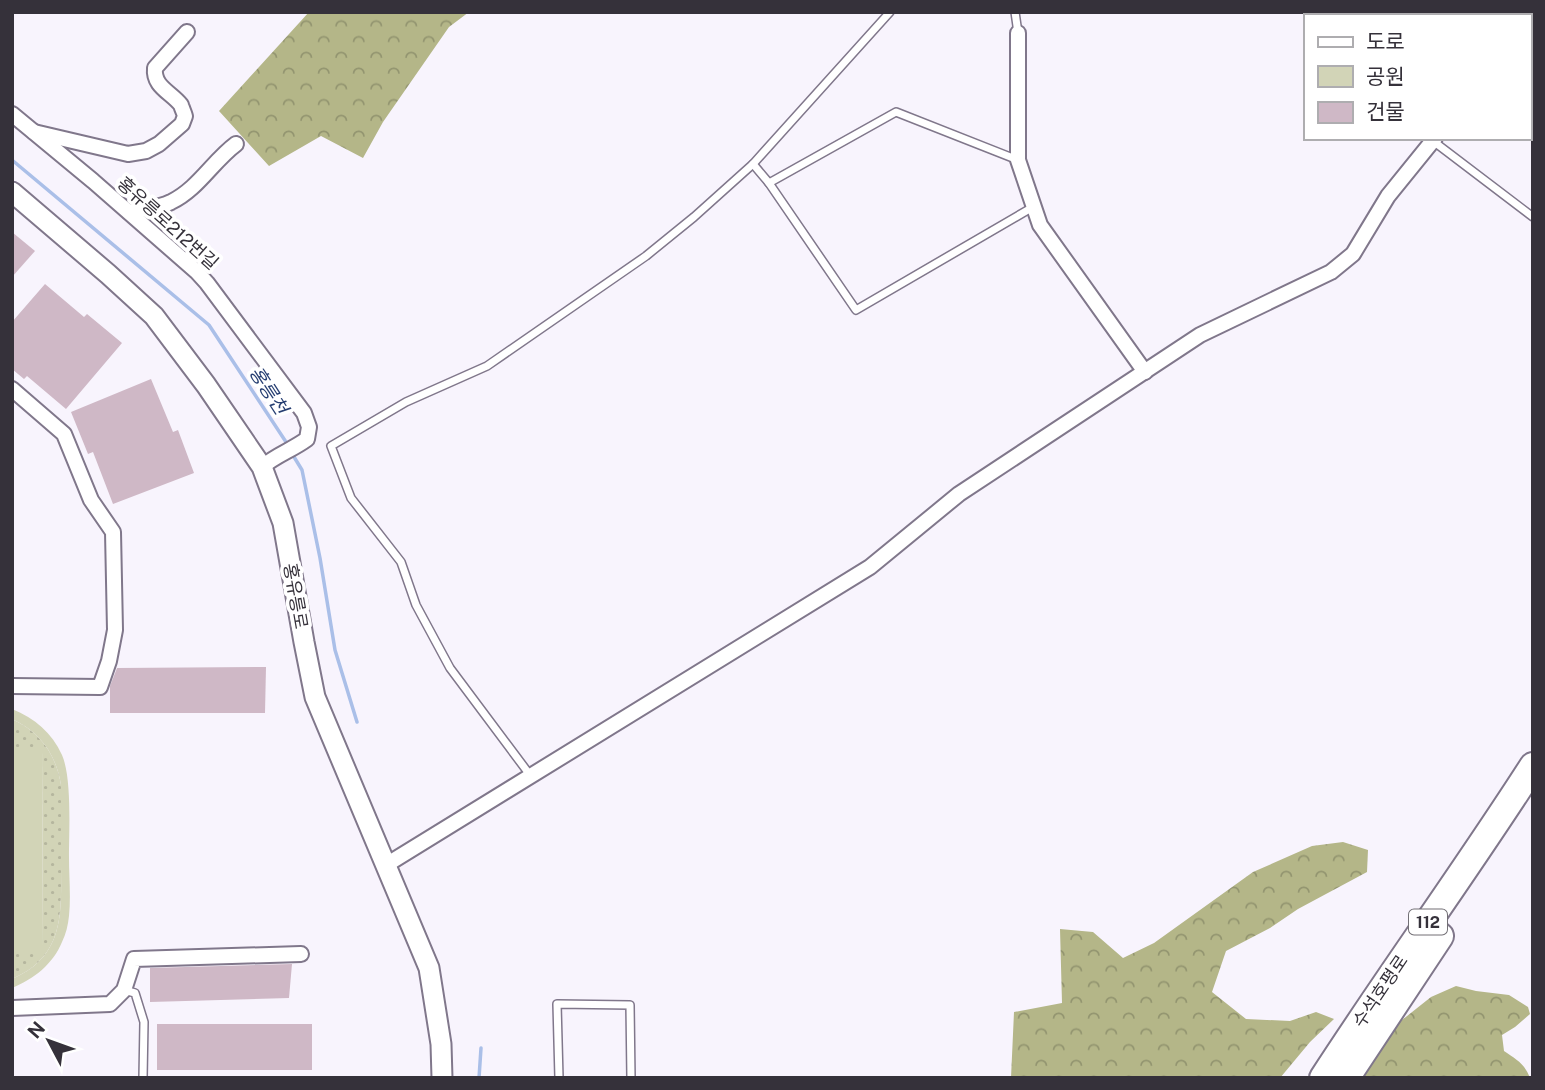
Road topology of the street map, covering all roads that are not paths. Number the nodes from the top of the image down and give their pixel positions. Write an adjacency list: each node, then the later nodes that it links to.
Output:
1 (890, 12): 10 (lane)
2 (1015, 12): 4 (lane)
3 (187, 32): 6 (street)
4 (1018, 33): 9 (street)
5 (12, 114): 6 (street, 홍유릉로212번길)
6 (32, 132): 14 (street, 홍유릉로212번길)
7 (1434, 140): 15 (lane); 16 (street)
8 (236, 144): 14 (street)
9 (1018, 160): 11 (lane); 13 (street)
10 (753, 164): 11 (lane); 21 (lane)
11 (769, 183): 13 (lane)
12 (12, 192): 18 (street, 홍유릉로)
13 (1034, 207): 16 (street)
14 (129, 212): 18 (street, 홍유릉로212번길)
15 (1533, 217)
16 (1145, 372): 21 (street)
17 (12, 389): 19 (street)
18 (262, 467): 23 (street, 홍유릉로)
19 (12, 686)
20 (1533, 766): 31 (highway, 수석호평로 / 112)
21 (531, 776): 23 (street)
22 (1533, 797): 32 (highway, 수석호평로 / 112)
23 (392, 862): 28 (street, 홍유릉로)
24 (300, 954): 25 (street)
25 (124, 990): 26 (street); 27 (lane)
26 (12, 1008)
27 (144, 1078)
28 (442, 1078)
29 (559, 1078): 30 (lane)
30 (631, 1078)
31 (1322, 1078)
32 (1346, 1078)

